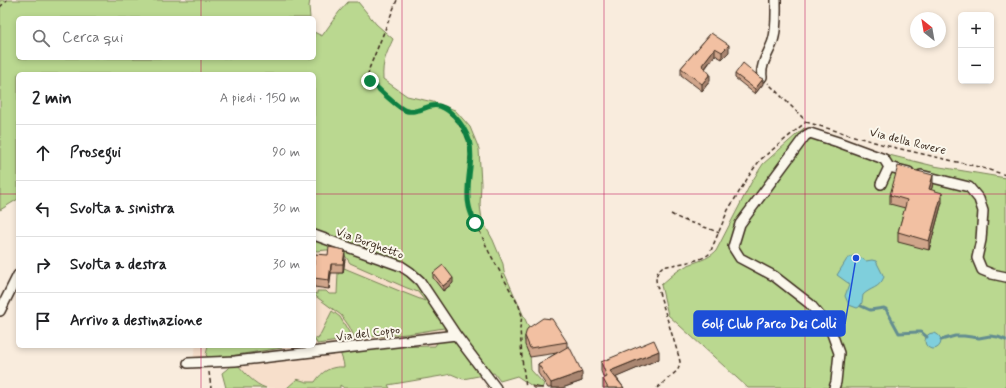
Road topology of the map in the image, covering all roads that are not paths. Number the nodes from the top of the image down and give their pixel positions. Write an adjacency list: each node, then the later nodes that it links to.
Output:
1 (776, 0): 2 (street)
2 (762, 77)
3 (889, 167): 4 (street); 6 (street); 12 (street)
4 (880, 184)
5 (316, 236): 9 (street, Via Borghetto)
6 (1006, 277)
7 (16, 279): 8 (street)
8 (0, 311)
9 (456, 335): 10 (street, Via del Coppo); 11 (street, Via Borghetto)
10 (188, 363)
11 (496, 388)
12 (834, 388)

